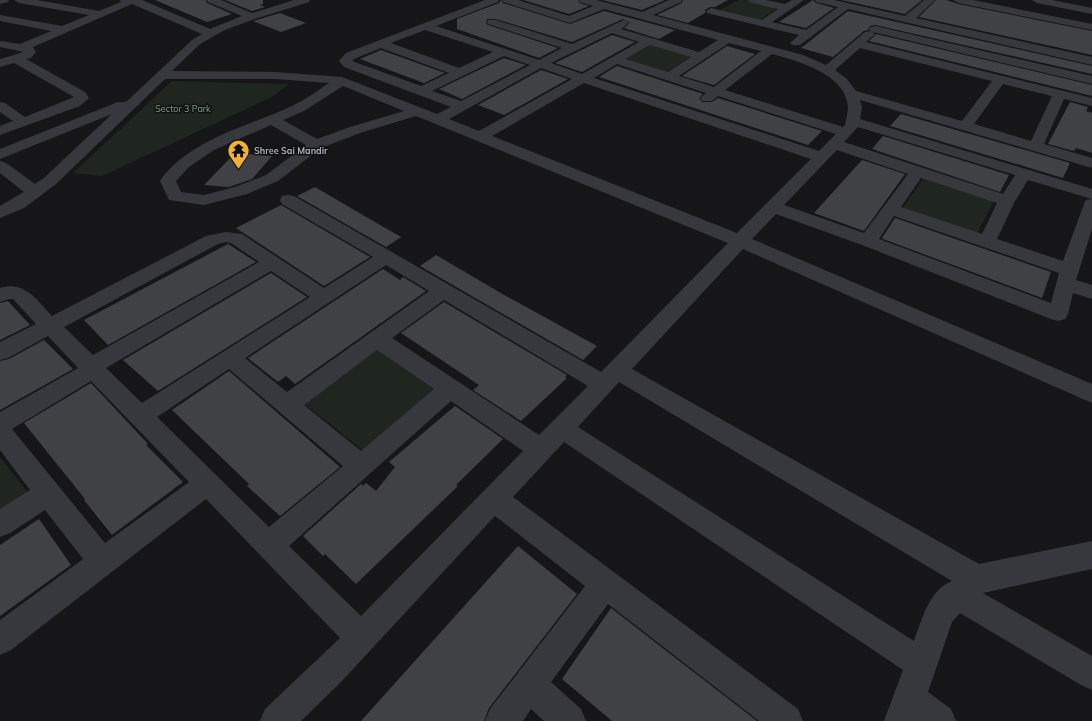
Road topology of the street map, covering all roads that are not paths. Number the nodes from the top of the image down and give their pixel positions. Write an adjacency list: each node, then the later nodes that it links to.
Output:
1 (4, 0): 17 (street)
2 (20, 0): 30 (street)
3 (164, 0): 22 (street)
4 (232, 0): 19 (street)
5 (305, 0): 35 (street)
6 (494, 0): 41 (street)
7 (507, 0): 25 (street)
8 (584, 0): 23 (street)
9 (675, 0): 31 (street)
10 (753, 0): 26 (street)
11 (799, 0): 26 (street)
12 (822, 0): 24 (street)
13 (876, 0): 28 (street)
14 (930, 0): 38 (street)
15 (958, 0): 21 (street)
16 (1037, 0): 29 (street)
17 (0, 1)
18 (128, 1): 22 (street); 30 (street)
19 (216, 2): 35 (street)
20 (723, 4): 32 (street)
21 (977, 4): 27 (street); 47 (street)
22 (145, 5): 49 (street)
23 (603, 5): 31 (street); 37 (street)
24 (846, 6): 28 (street); 50 (street)
25 (528, 7): 37 (street); 51 (street)
26 (787, 8): 39 (street)
27 (1026, 8): 34 (street); 40 (street); 55 (street)
28 (864, 10): 33 (street)
29 (1092, 11)
30 (101, 14): 46 (street)
31 (640, 15): 42 (street); 44 (street)
32 (704, 15): 39 (street); 42 (street)
33 (889, 15): 38 (street); 45 (street)
34 (1092, 16)
35 (254, 17): 49 (street)
36 (0, 18): 46 (street)
37 (570, 20): 51 (street)
38 (908, 20): 47 (street)
39 (764, 24): 50 (street)
40 (1076, 24): 43 (street); 63 (street)
41 (425, 26): 52 (street); 57 (street)
42 (683, 27): 53 (street)
43 (1092, 27)
44 (611, 29): 54 (street); 59 (street)
45 (875, 29): 58 (street); 65 (street)
46 (63, 30): 62 (street)
47 (954, 30): 55 (street)
48 (471, 31): 52 (street)
49 (210, 33): 72 (street)
50 (808, 34): 61 (street)
51 (536, 36): 59 (street)
52 (457, 37): 60 (street)
53 (727, 39): 61 (street); 64 (street)
54 (649, 41): 64 (street); 66 (street)
55 (1006, 41): 63 (street); 65 (street)
56 (0, 44): 62 (street)
57 (382, 44): 71 (street); 79 (street)
58 (859, 44): 70 (street); 73 (street)
59 (573, 48): 69 (street)
60 (503, 52): 69 (street); 71 (street)
61 (776, 52): 70 (street); 80 (street)
62 (17, 53): 68 (street); 91 (street)
63 (1060, 53): 67 (street)
64 (701, 56): 74 (street)
65 (995, 57): 73 (street); 77 (street)
66 (615, 60): 74 (street); 75 (street)
67 (1092, 60)
68 (0, 63)
69 (540, 64): 75 (street); 86 (street)
70 (827, 71): 81 (street)
71 (460, 73): 79 (street)
72 (161, 75): 78 (street); 83 (street)
73 (983, 75): 76 (street)
74 (669, 77): 80 (street)
75 (582, 78): 88 (street); 95 (street)
76 (1000, 79): 82 (street); 92 (street)
77 (1092, 80)
78 (342, 81): 87 (street); 90 (street)
79 (421, 91): 86 (street)
80 (716, 92): 88 (street); 93 (street)
81 (850, 93): 92 (street); 93 (street)
82 (1060, 94): 84 (street); 98 (street)
83 (134, 101): 99 (street); 105 (street)
84 (1092, 102)
85 (0, 106): 91 (street)
86 (462, 106): 89 (street)
87 (418, 111): 89 (street); 97 (street)
88 (686, 113): 100 (street)
89 (438, 119): 95 (street)
90 (272, 120): 97 (street); 97 (street)
91 (23, 122): 94 (street)
92 (966, 126): 98 (street)
93 (849, 127): 96 (street); 104 (street)
94 (0, 131)
95 (481, 136): 112 (street)
96 (834, 144): 100 (street); 103 (street)
97 (316, 145)
98 (1036, 146): 101 (street)
99 (0, 154)
100 (821, 157): 109 (street)
101 (1092, 163)
102 (0, 166): 105 (street)
103 (917, 172): 107 (street); 110 (street)
104 (1024, 173): 107 (street); 108 (street)
105 (35, 192): 111 (street)
106 (288, 200): 116 (street)
107 (1007, 201): 114 (street)
108 (1092, 205): 115 (street)
109 (773, 207): 112 (street); 113 (street)
110 (891, 209): 113 (street); 114 (street)
111 (0, 214)
112 (740, 241): 128 (street); 130 (street)
113 (868, 241): 118 (street)
114 (987, 242): 118 (street)
115 (1085, 244): 118 (street)
116 (386, 257): 119 (street); 122 (street)
117 (272, 262): 122 (street); 123 (street); 127 (street)
118 (1067, 277): 120 (street)
119 (443, 290): 124 (street); 128 (street)
120 (1092, 292)
121 (0, 295): 123 (street)
122 (324, 297): 126 (street)
123 (50, 326): 125 (street); 127 (street)
124 (377, 338): 129 (street); 131 (street)
125 (0, 352)
126 (230, 358): 131 (street); 132 (street)
127 (93, 368): 132 (street); 133 (street)
128 (610, 377): 134 (street); 146 (street)
129 (451, 388): 136 (street); 137 (street)
130 (1092, 394)
131 (287, 405): 137 (street)
132 (140, 416): 138 (street)
133 (0, 424)
134 (561, 428): 136 (street); 149 (street)
135 (0, 432): 139 (street)
136 (541, 450): 140 (street)
137 (361, 466): 142 (street)
138 (207, 483): 142 (street); 144 (street)
139 (48, 493): 141 (street); 144 (street)
140 (494, 499): 145 (street); 147 (street)
141 (0, 524)
142 (269, 545): 147 (street)
143 (1092, 555): 146 (street)
144 (102, 562): 148 (street)
145 (605, 583): 151 (street); 156 (street)
146 (967, 587): 149 (street); 150 (street)
147 (362, 638): 153 (street)
148 (0, 639)
149 (922, 664): 152 (street)
150 (1092, 674)
151 (529, 685): 154 (street); 155 (street)
152 (905, 710): 157 (street)
153 (282, 719)
154 (502, 721)
155 (569, 721)
156 (786, 721)
157 (939, 721)

